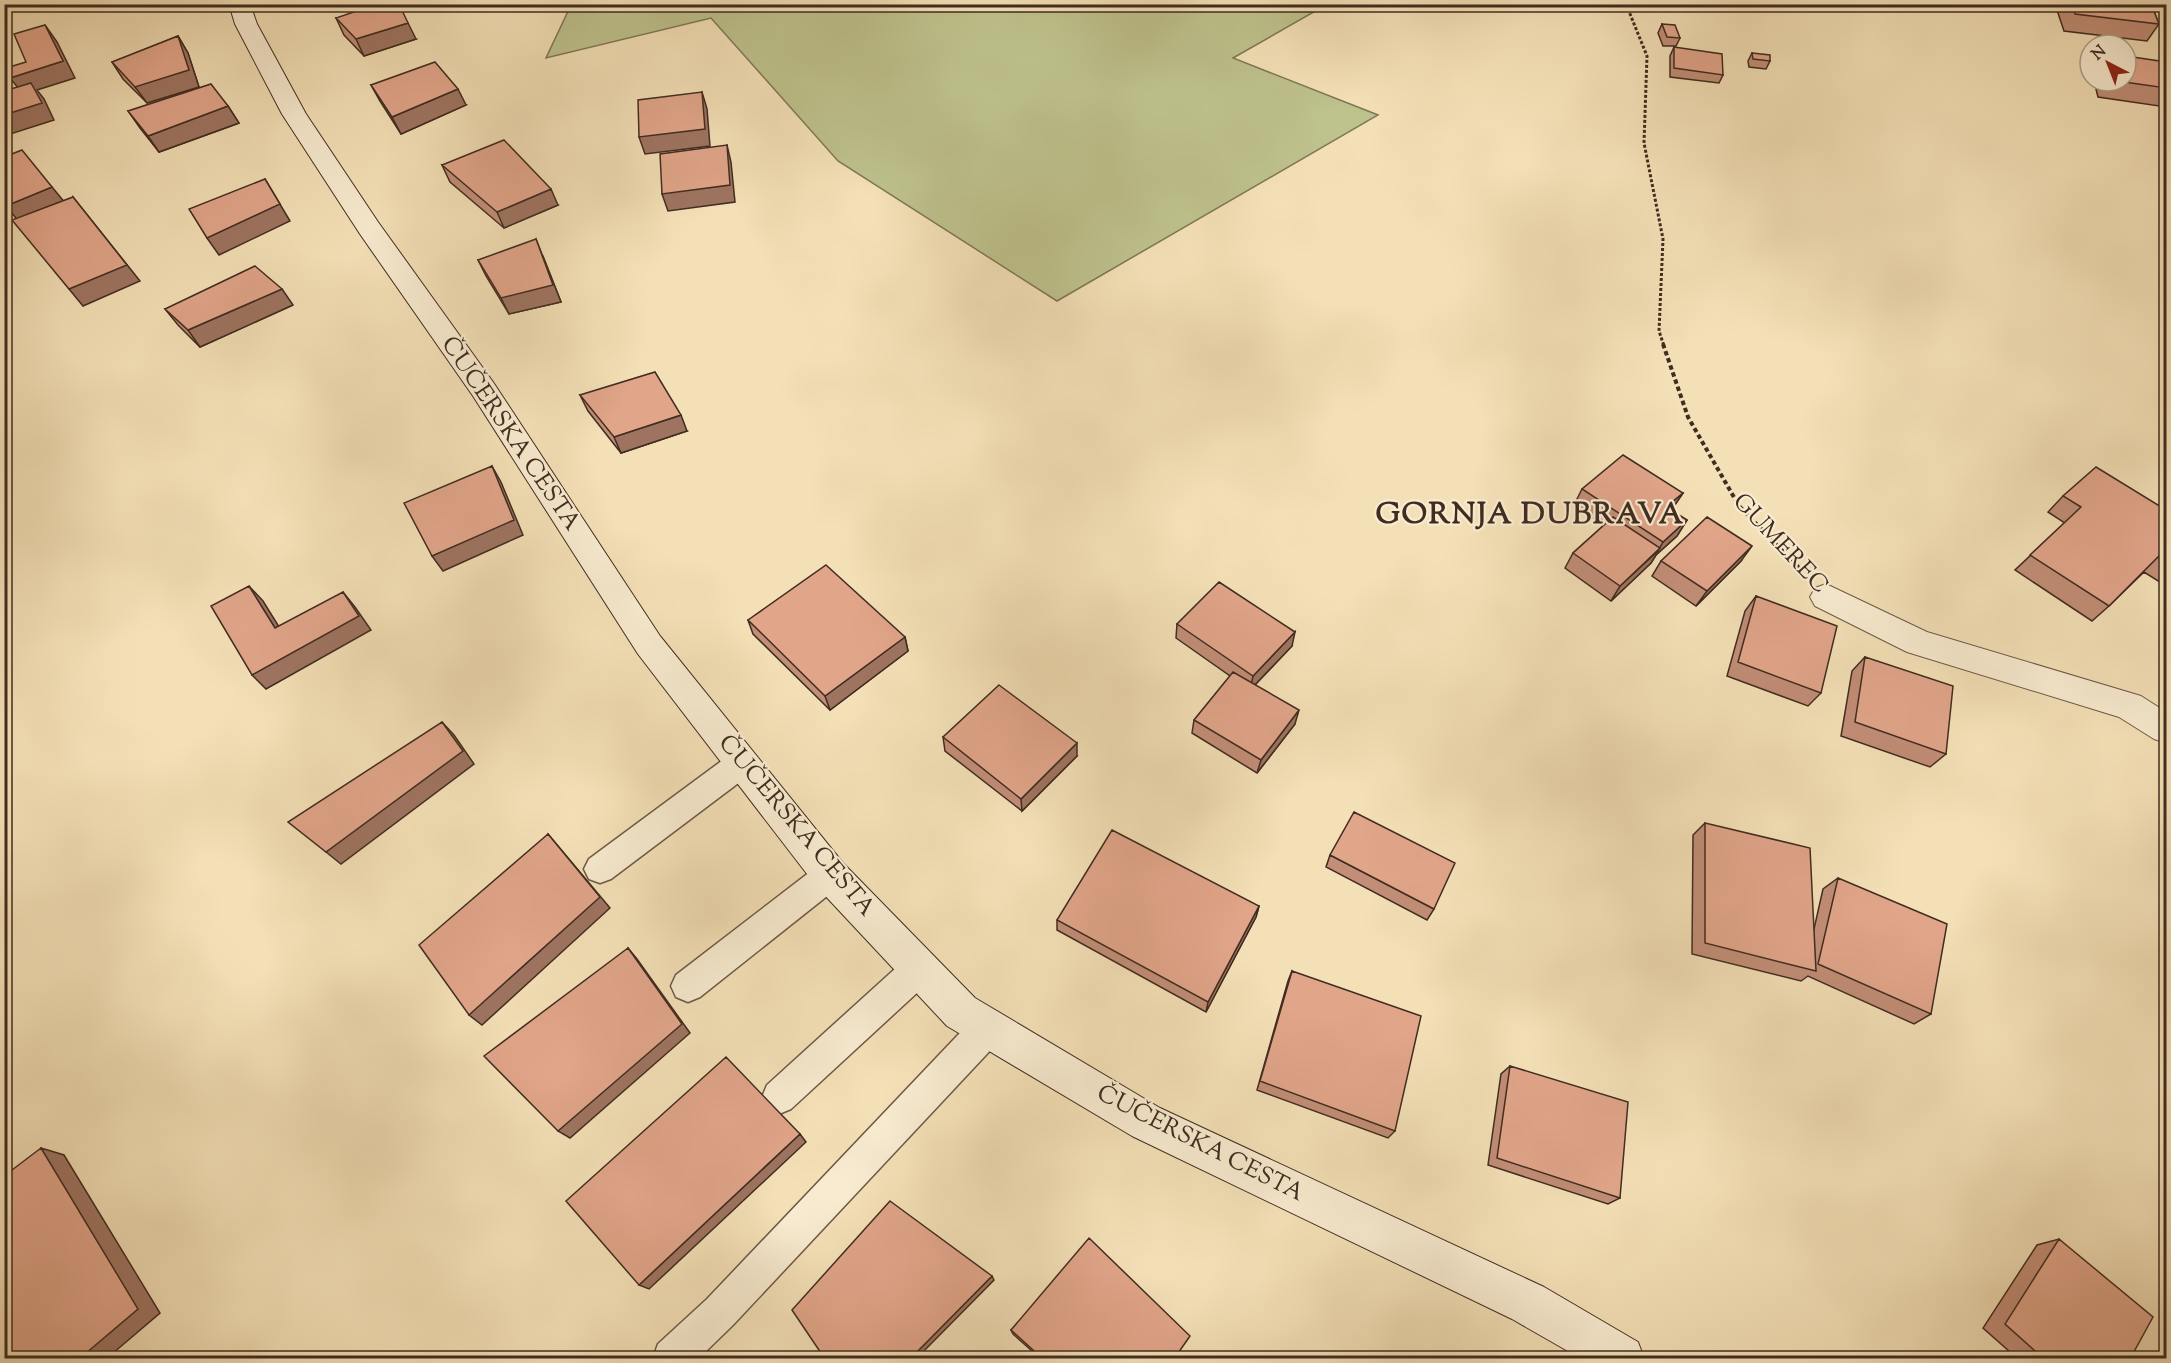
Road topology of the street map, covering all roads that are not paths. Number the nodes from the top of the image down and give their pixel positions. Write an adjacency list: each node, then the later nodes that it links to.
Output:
1 (239, 4): 4 (street, ČUČERSKA CESTA)
2 (1826, 597): 3 (street, GUMEREC)
3 (2166, 729)
4 (742, 762): 5 (lane); 6 (street, ČUČERSKA CESTA)
5 (600, 869)
6 (830, 875): 7 (street, ČUČERSKA CESTA); 8 (lane)
7 (920, 968): 9 (street, ČUČERSKA CESTA); 10 (lane)
8 (688, 986)
9 (988, 1028): 11 (lane); 12 (street, ČUČERSKA CESTA)
10 (779, 1097)
11 (672, 1359)
12 (1622, 1359)

